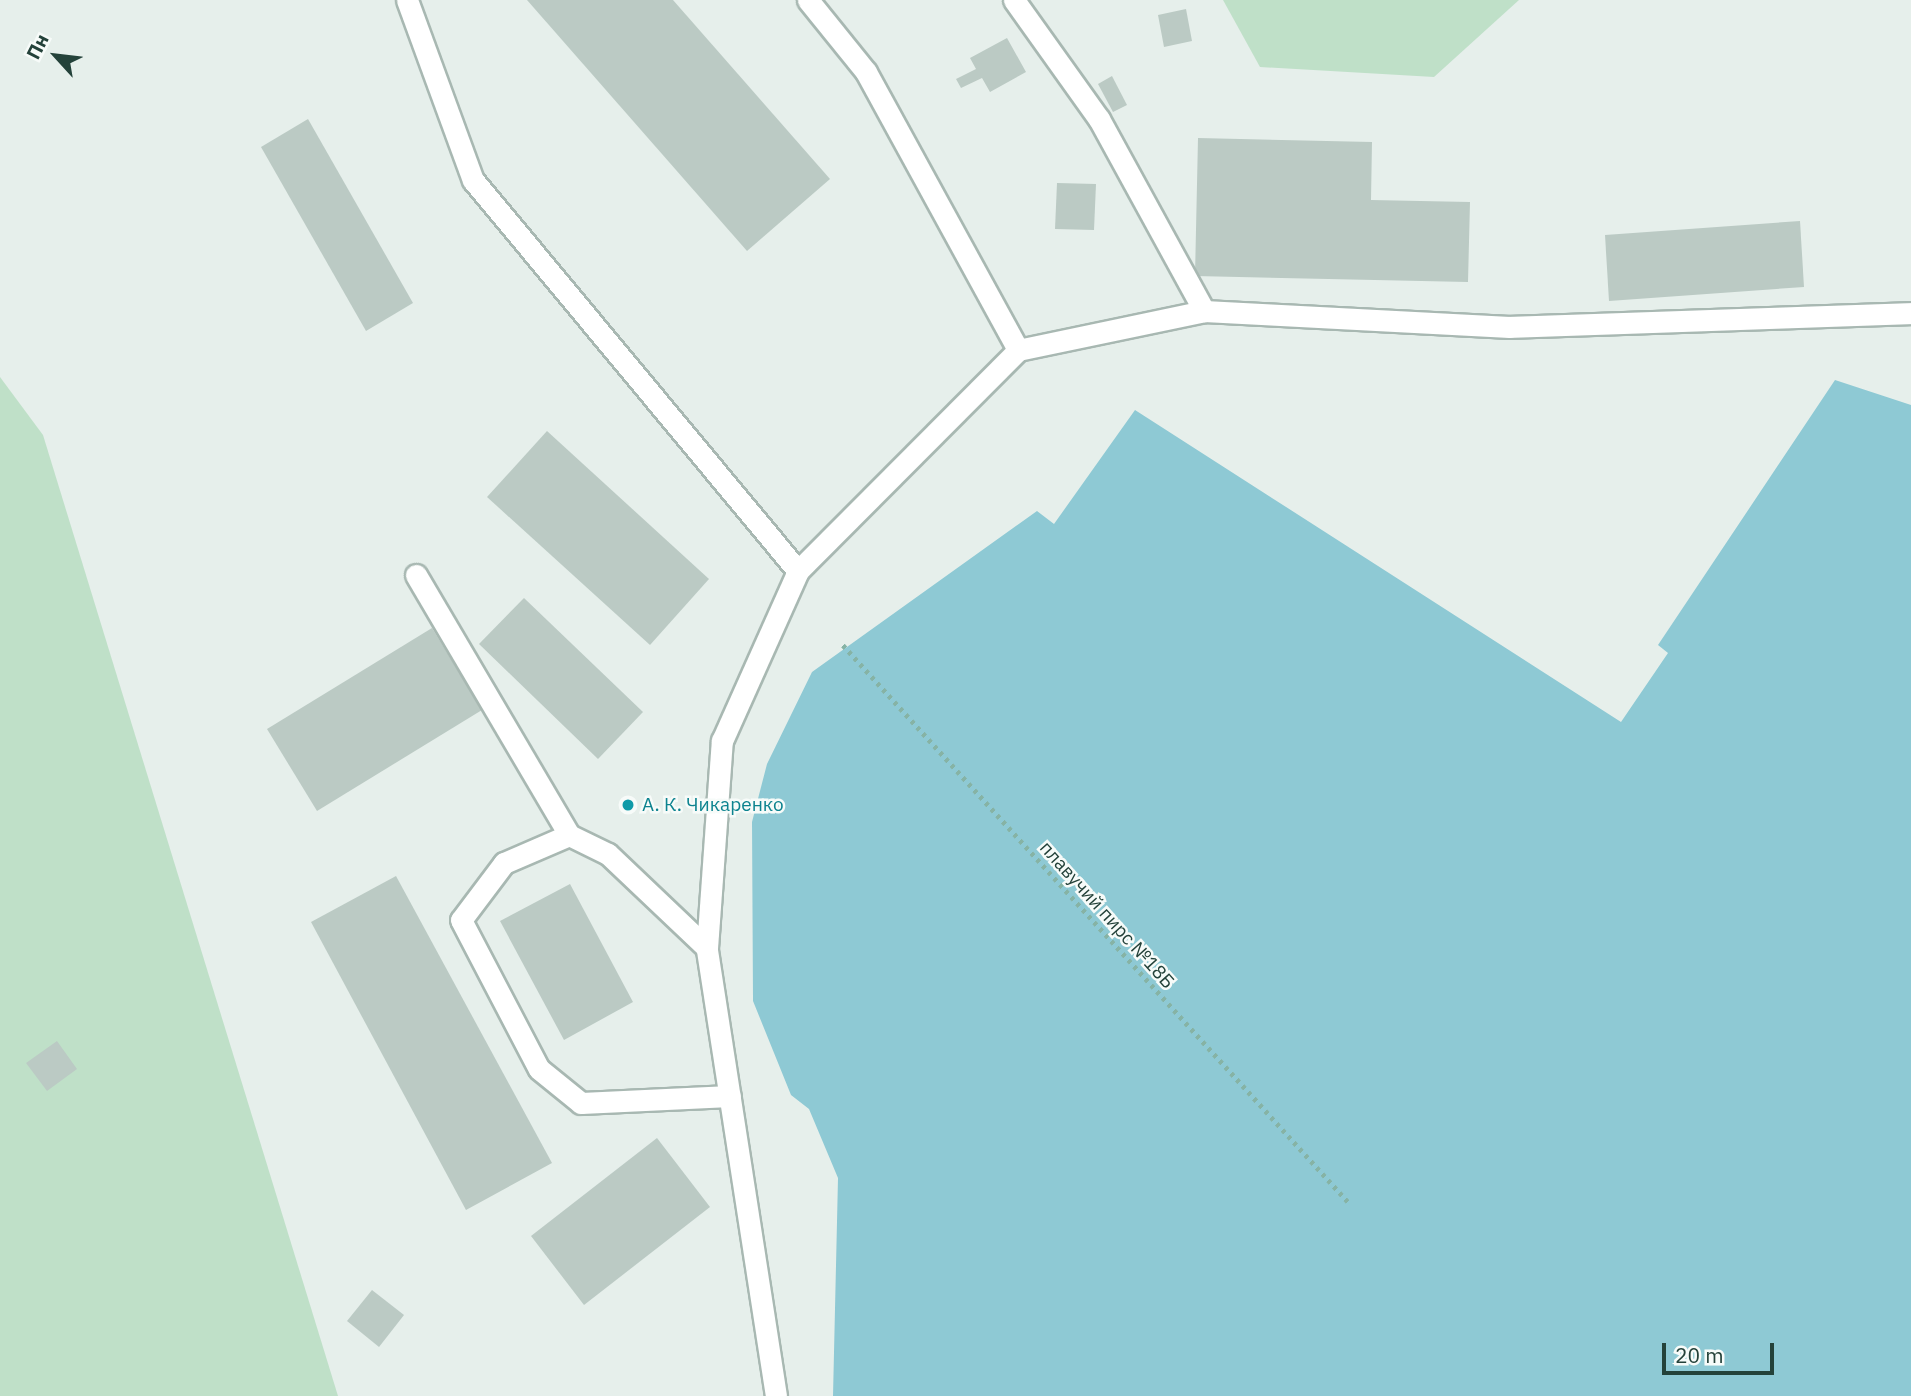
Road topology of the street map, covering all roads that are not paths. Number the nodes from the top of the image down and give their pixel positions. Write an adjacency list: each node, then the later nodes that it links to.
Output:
1 (407, 0): 7 (lane)
2 (808, 0): 6 (lane)
3 (1014, 0): 4 (lane)
4 (1204, 310): 5 (lane); 6 (lane)
5 (1911, 313)
6 (1018, 350): 7 (lane)
7 (798, 571): 10 (lane)
8 (416, 575): 9 (lane)
9 (569, 835): 10 (lane); 11 (lane)
10 (707, 948): 11 (lane)
11 (730, 1096): 12 (lane)
12 (776, 1396)

